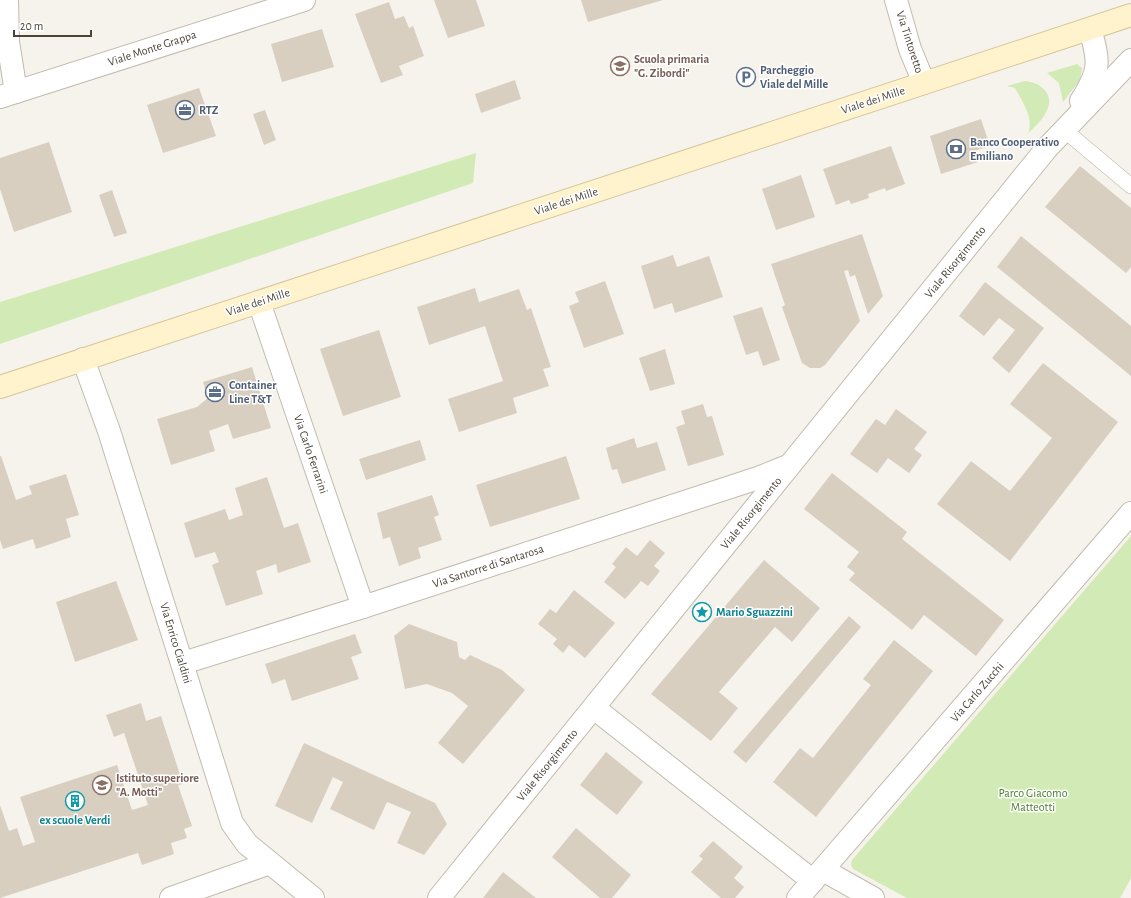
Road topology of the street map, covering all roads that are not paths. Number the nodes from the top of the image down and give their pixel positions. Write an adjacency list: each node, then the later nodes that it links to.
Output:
1 (7, 0): 8 (street)
2 (304, 0): 8 (street, Viale Monte Grappa)
3 (896, 0): 7 (street, Via Tintoretto)
4 (1131, 15): 5 (main road, Viale dei Mille)
5 (1090, 29): 7 (main road, Viale dei Mille); 9 (street, Viale Risorgimento)
6 (1131, 60): 9 (street, Viale Risorgimento)
7 (924, 83): 11 (main road, Viale dei Mille)
8 (8, 94)
9 (1063, 129): 10 (lane); 14 (street, Viale Risorgimento)
10 (1131, 186)
11 (259, 302): 12 (main road, Viale dei Mille); 16 (street, Via Carlo Ferrarini)
12 (83, 359): 13 (main road, Viale dei Mille); 17 (street, Via Enrico Cialdini)
13 (0, 387)
14 (791, 464): 16 (street, Via Santorre di Santarosa); 18 (street, Viale Risorgimento)
15 (1131, 513): 20 (street, Via Carlo Zucchi)
16 (363, 607): 17 (street, Via Santorre di Santarosa)
17 (183, 663): 19 (street, Via Enrico Cialdini)
18 (594, 708): 20 (street); 23 (street, Viale Risorgimento)
19 (270, 863): 21 (street); 22 (street, Via Enrico Cialdini)
20 (818, 876): 24 (street, Via Carlo Zucchi); 25 (street)
21 (171, 898)
22 (313, 898)
23 (439, 898)
24 (798, 898)
25 (873, 898)

